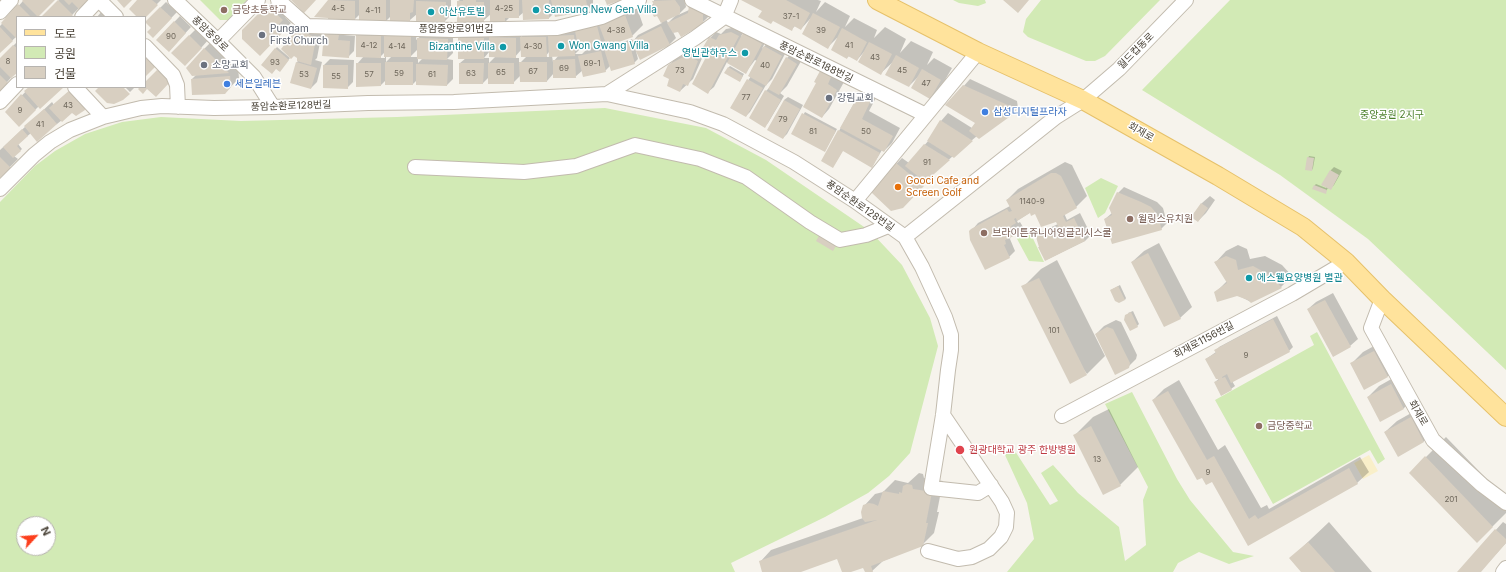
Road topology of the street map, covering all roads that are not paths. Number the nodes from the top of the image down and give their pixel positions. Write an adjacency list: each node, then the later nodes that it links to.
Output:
1 (11, 0): 11 (street)
2 (99, 0): 12 (street); 13 (street)
3 (175, 0): 15 (street, 풍암중앙로)
4 (258, 0): 15 (street)
5 (278, 0): 6 (street, 풍암중앙로91번길)
6 (638, 0)
7 (692, 0): 14 (street, 풍암순환로188번길)
8 (731, 0): 14 (street)
9 (877, 0): 17 (main road, 회재로)
10 (1186, 0): 21 (street, 월드컵동로)
11 (0, 12)
12 (83, 16)
13 (115, 16)
14 (724, 16): 20 (street, 풍암순환로128번길); 25 (street, 풍암순환로188번길)
15 (218, 41): 24 (street, 풍암중앙로)
16 (146, 47): 23 (street)
17 (978, 52): 21 (main road, 회재로); 25 (street)
18 (16, 85): 22 (street)
19 (76, 88): 26 (street)
20 (607, 94): 24 (street, 풍암순환로128번길); 29 (street, 풍암순환로128번길)
21 (1084, 100): 31 (street, 풍암순환로128번길); 32 (main road, 회재로)
22 (0, 102)
23 (178, 107): 24 (street, 풍암순환로128번길); 26 (street, 풍암순환로128번길)
24 (273, 107)
25 (926, 115): 29 (street)
26 (103, 116): 28 (street, 풍암순환로128번길)
27 (415, 167): 30 (street)
28 (0, 189)
29 (855, 201): 30 (street, 풍암순환로128번길)
30 (888, 226): 31 (street, 풍암순환로128번길)
31 (905, 237): 34 (street)
32 (1346, 262): 33 (main road, 회재로); 35 (street, 회재로1156번길)
33 (1382, 299): 36 (main road, 회재로); 38 (street, 회재로)
34 (943, 415): 37 (street); 37 (street)
35 (1062, 416)
36 (1506, 417)
37 (991, 485): 39 (street)
38 (1506, 503)
39 (928, 551)
40 (1506, 568): 41 (street)
41 (1503, 572)

